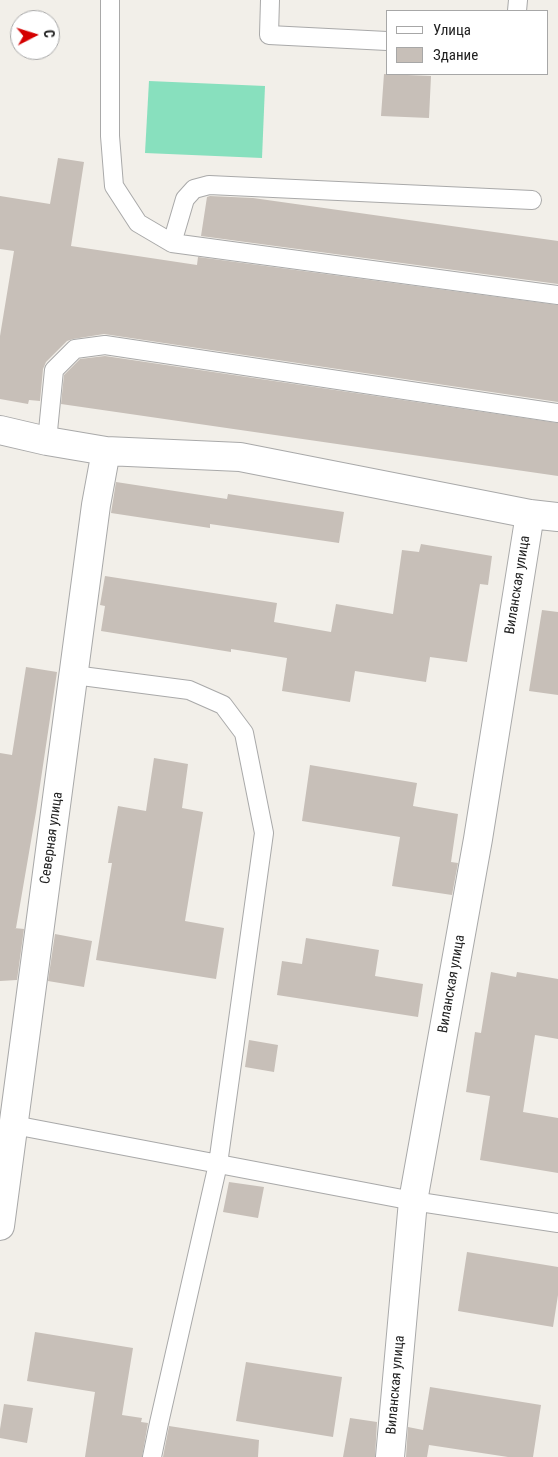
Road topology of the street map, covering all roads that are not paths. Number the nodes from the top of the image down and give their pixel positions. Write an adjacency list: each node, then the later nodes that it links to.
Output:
1 (110, 0): 5 (lane)
2 (270, 0): 3 (lane)
3 (386, 41)
4 (532, 200): 5 (lane)
5 (172, 244): 6 (lane)
6 (558, 295)
7 (558, 413): 9 (lane)
8 (0, 430): 9 (street)
9 (47, 440): 10 (street)
10 (106, 451): 11 (street); 13 (street, Северная улица)
11 (530, 514): 12 (street); 16 (street, Виланская улица)
12 (558, 517)
13 (74, 675): 14 (street, Северная улица); 15 (lane)
14 (14, 1124): 15 (lane); 18 (street, Северная улица)
15 (218, 1164): 16 (lane); 19 (lane)
16 (413, 1202): 17 (lane); 20 (street, Виланская улица)
17 (558, 1224)
18 (0, 1226)
19 (152, 1457)
20 (390, 1457)

